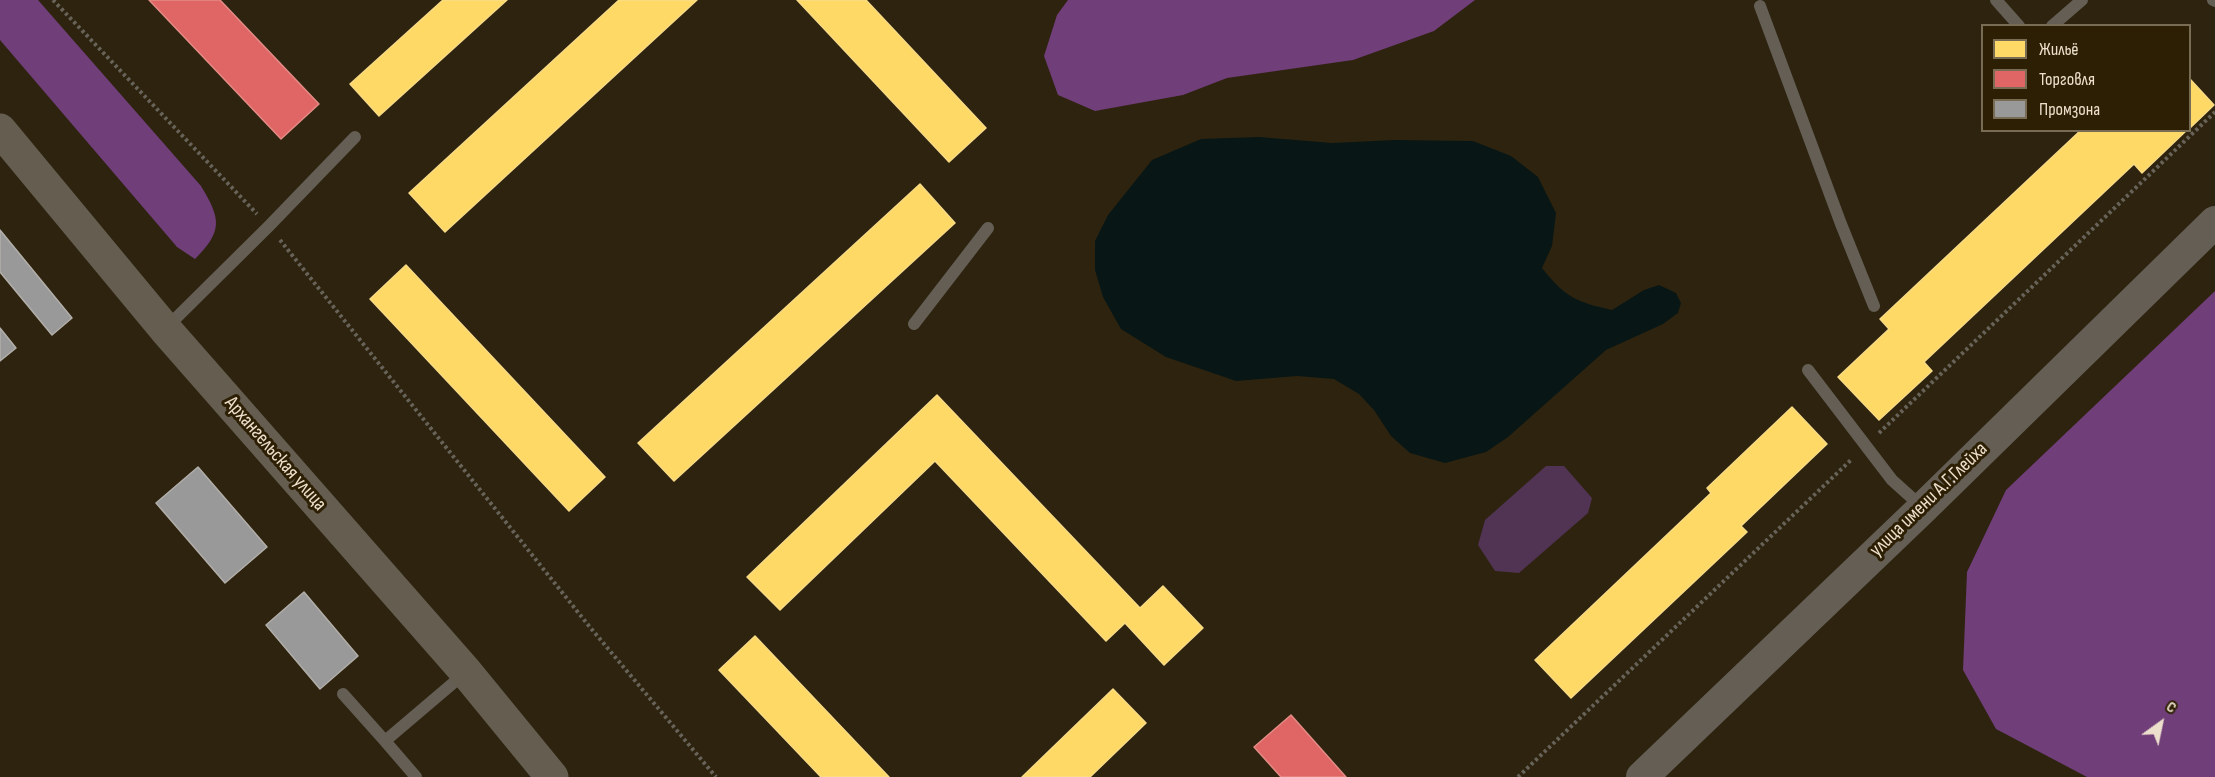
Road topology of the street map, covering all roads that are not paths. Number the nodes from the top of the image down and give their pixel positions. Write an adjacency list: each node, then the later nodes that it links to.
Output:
1 (1996, 0): 4 (lane)
2 (2082, 0): 5 (lane)
3 (1760, 6): 10 (lane)
4 (2017, 24)
5 (2054, 24)
6 (0, 130): 12 (main road, Архангельская улица)
7 (354, 137): 12 (lane)
8 (2215, 222): 14 (street, улица имени А.Г.Глейха)
9 (988, 228): 11 (lane)
10 (1874, 306)
11 (914, 324)
12 (165, 329): 15 (main road, Архангельская улица)
13 (1808, 370): 14 (lane)
14 (1923, 507): 20 (street, улица имени А.Г.Глейха)
15 (466, 672): 17 (lane); 19 (main road, Архангельская улица)
16 (343, 694): 17 (lane)
17 (385, 741): 18 (lane)
18 (416, 777)
19 (552, 777)
20 (1642, 777)

